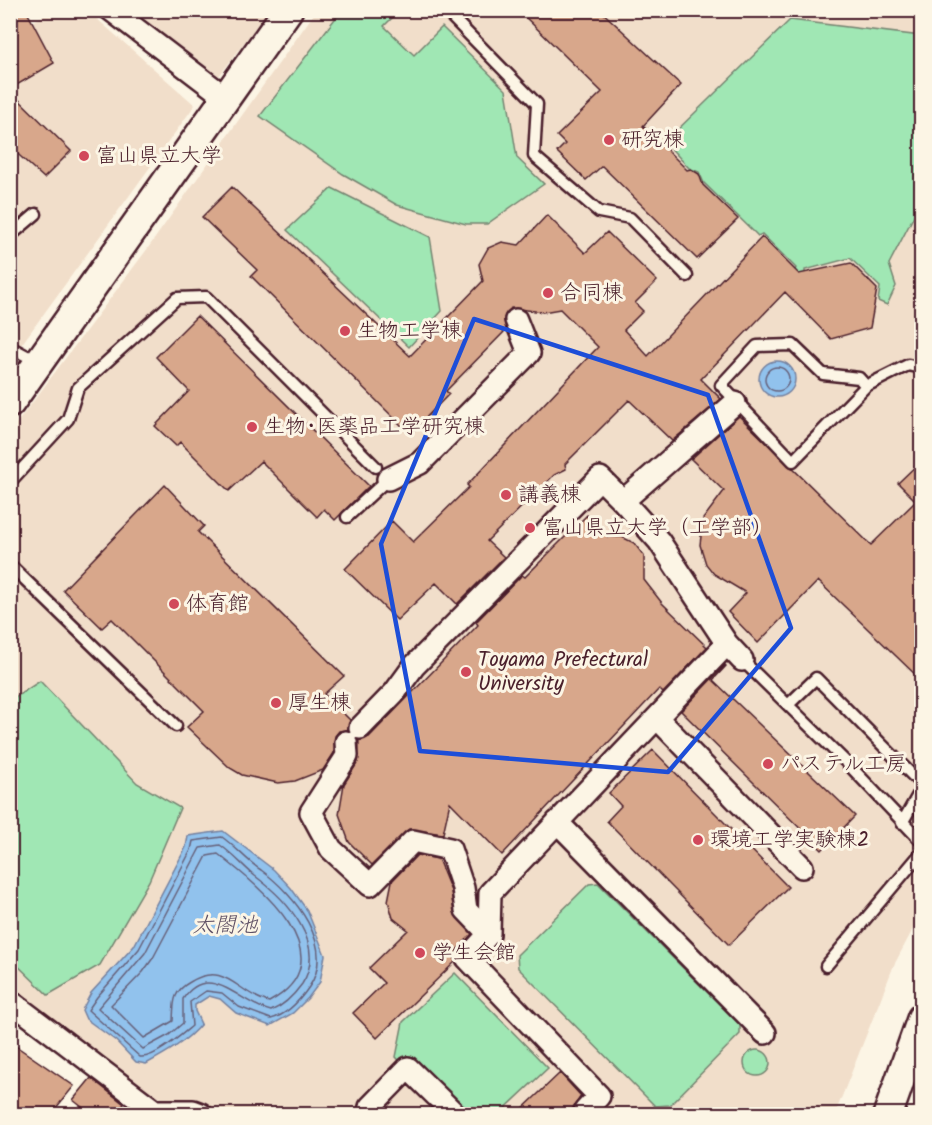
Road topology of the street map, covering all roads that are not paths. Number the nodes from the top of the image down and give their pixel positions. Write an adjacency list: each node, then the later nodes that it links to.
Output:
1 (111, 10): 4 (street)
2 (288, 10): 4 (street)
3 (446, 10): 7 (lane)
4 (225, 97): 10 (street)
5 (36, 214): 6 (lane)
6 (10, 236)
7 (687, 276)
8 (516, 320): 15 (street)
9 (10, 347): 10 (lane)
10 (40, 364): 14 (street)
11 (921, 368): 12 (lane)
12 (866, 386): 13 (lane); 13 (lane)
13 (735, 402): 17 (street)
14 (10, 403)
15 (382, 473): 16 (lane); 18 (lane)
16 (10, 482)
17 (623, 501): 20 (street); 31 (street)
18 (347, 517)
19 (10, 565): 24 (lane)
20 (727, 644): 21 (street); 23 (street)
21 (742, 660): 22 (lane)
22 (788, 705): 25 (lane); 27 (lane)
23 (658, 719): 26 (street); 30 (street)
24 (176, 726)
25 (921, 786): 27 (lane)
26 (557, 822): 31 (street); 35 (street)
27 (902, 823): 28 (lane)
28 (921, 842)
29 (921, 852): 32 (lane)
30 (802, 867)
31 (489, 934): 37 (street)
32 (826, 966)
33 (10, 1001): 38 (street)
34 (921, 1018): 41 (street)
35 (765, 1033)
36 (370, 1107): 40 (street)
37 (585, 1111)
38 (153, 1113): 39 (street)
39 (201, 1114)
40 (455, 1114)
41 (888, 1114)

